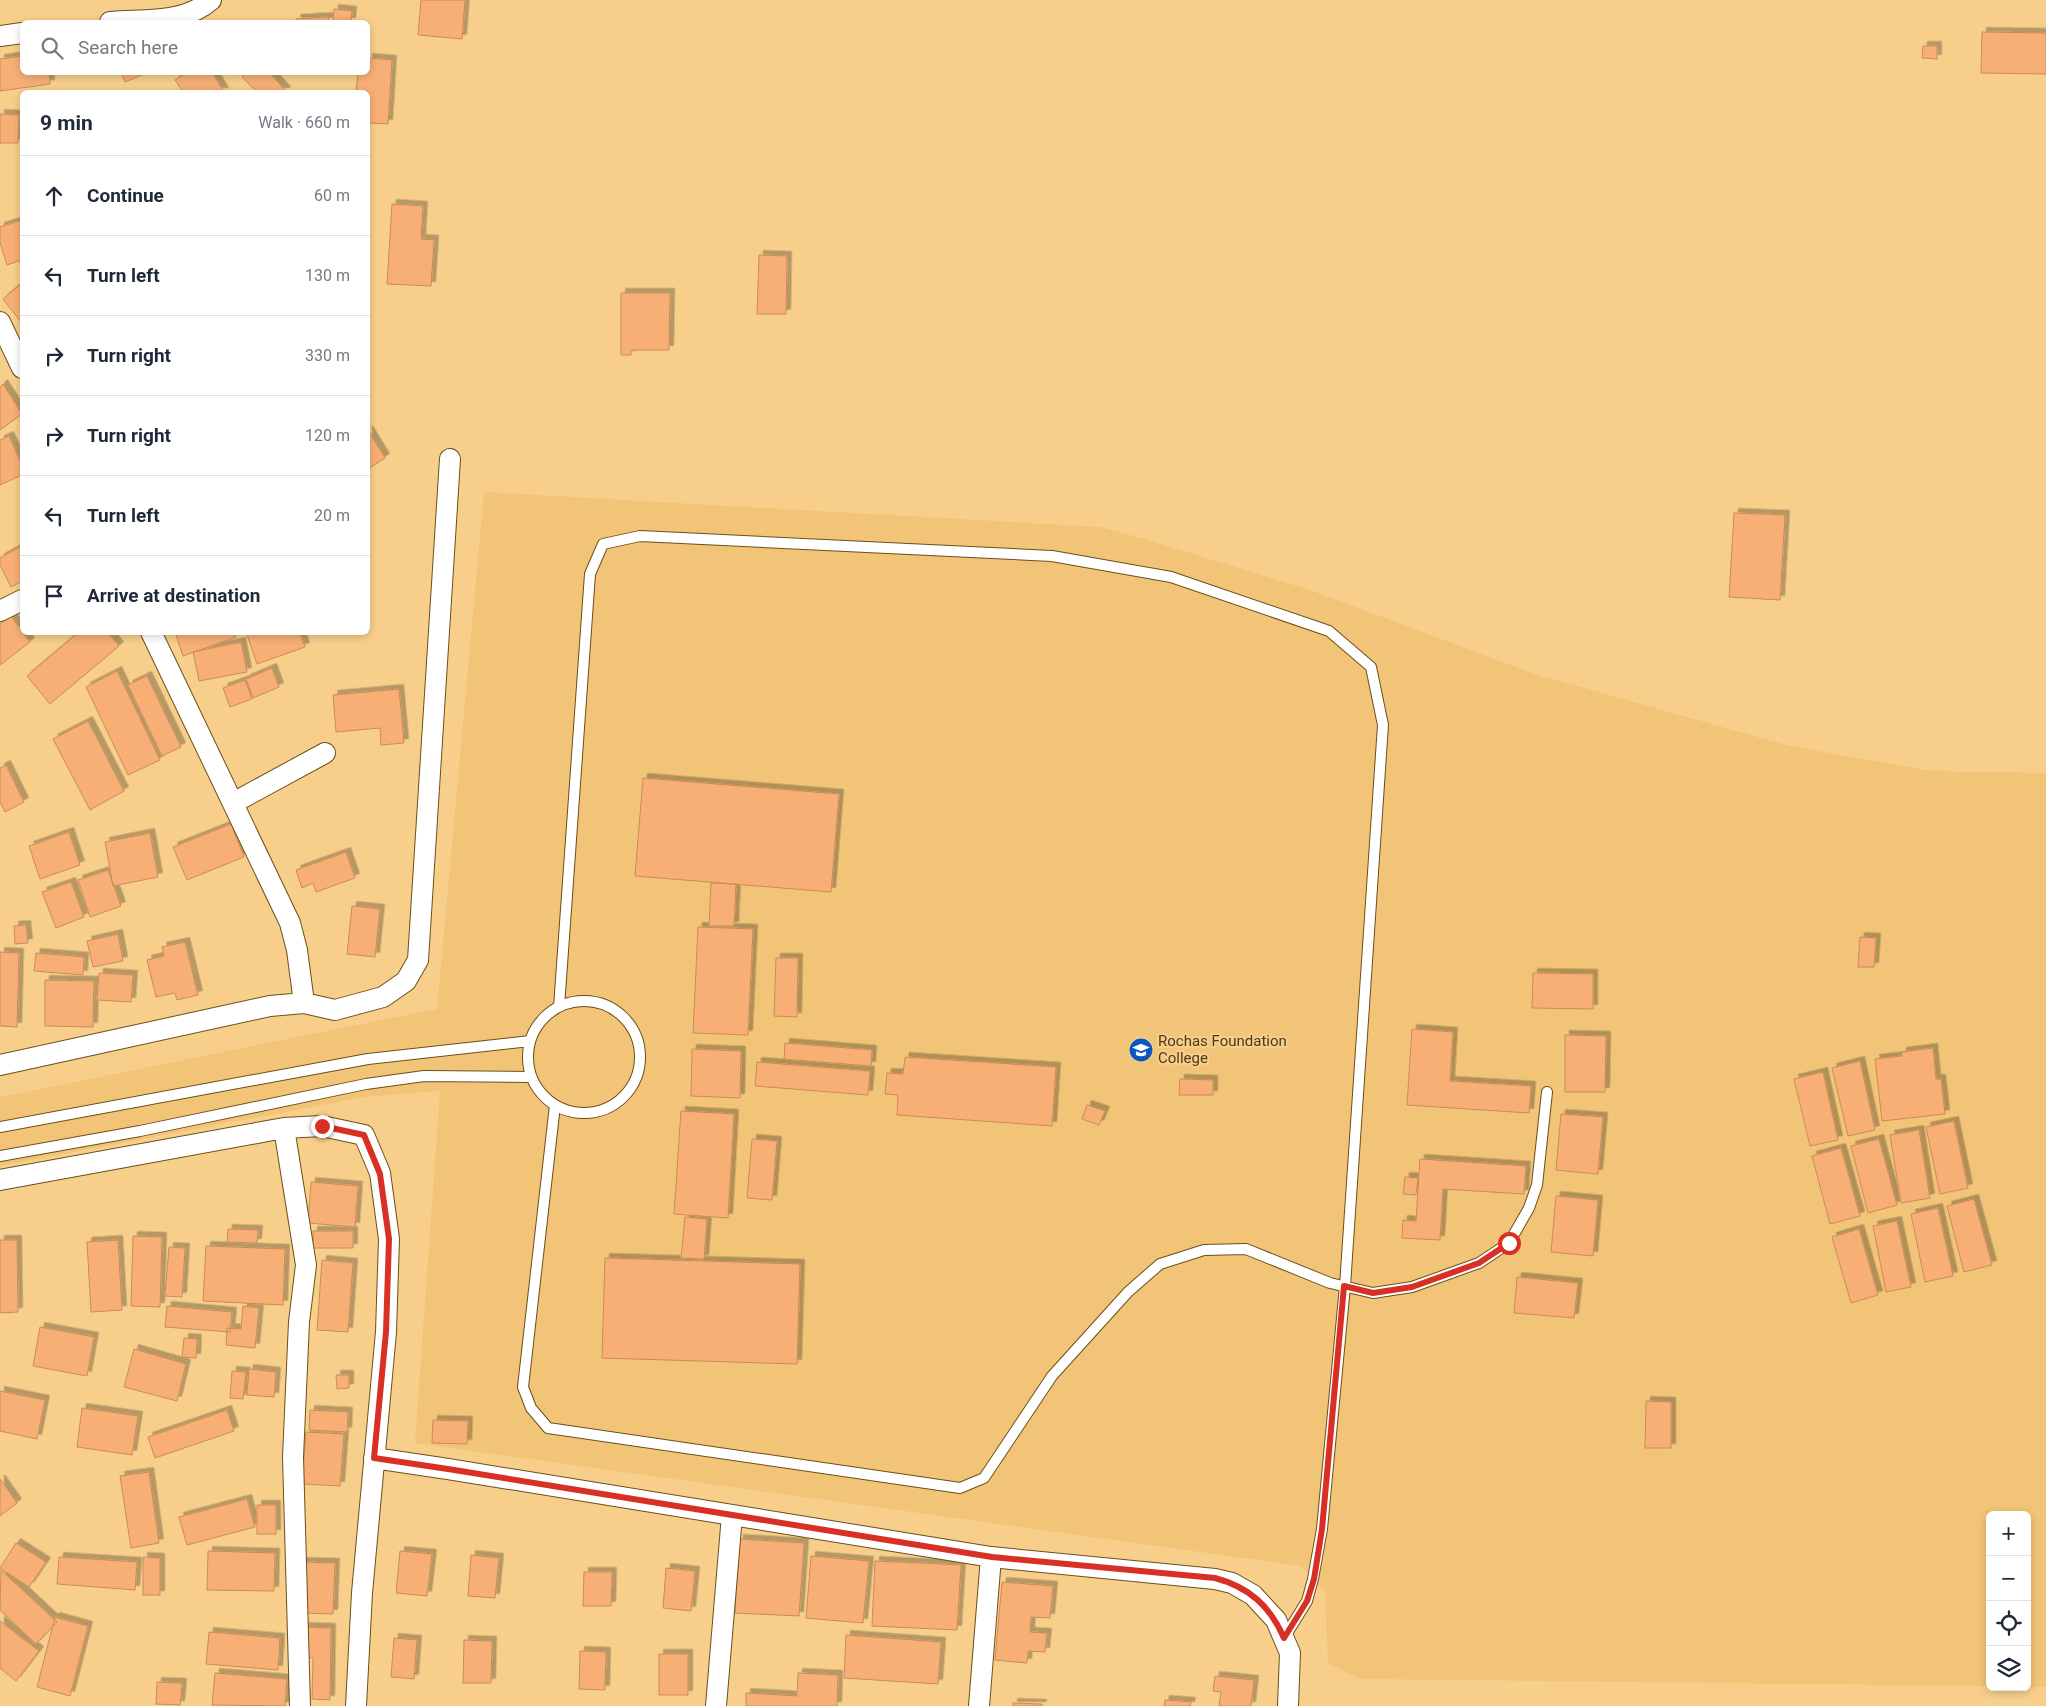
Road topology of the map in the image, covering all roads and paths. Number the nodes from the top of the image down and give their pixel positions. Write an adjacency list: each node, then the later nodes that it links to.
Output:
1 (211, 0): 2 (street)
2 (141, 20)
3 (20, 33): 4 (street)
4 (0, 36)
5 (0, 322): 6 (street)
6 (20, 364)
7 (450, 459): 13 (street)
8 (20, 601): 9 (street)
9 (0, 611)
10 (152, 635): 12 (street)
11 (325, 752): 12 (street)
12 (233, 803): 13 (street)
13 (304, 1003): 16 (street)
14 (559, 1007): 15 (lane); 19 (lane); 24 (lane)
15 (530, 1041): 17 (lane); 20 (lane)
16 (0, 1065)
17 (532, 1077): 19 (lane); 22 (lane)
18 (1547, 1092): 24 (lane)
19 (555, 1105): 24 (lane)
20 (0, 1127)
21 (284, 1128): 23 (street); 25 (street); 29 (street)
22 (0, 1156)
23 (0, 1180)
24 (1344, 1286): 28 (lane)
25 (374, 1458): 26 (street); 30 (street)
26 (732, 1515): 27 (street); 31 (street)
27 (992, 1557): 28 (street); 32 (street)
28 (1284, 1638): 33 (street)
29 (300, 1706)
30 (356, 1706)
31 (716, 1706)
32 (979, 1706)
33 (1288, 1706)

